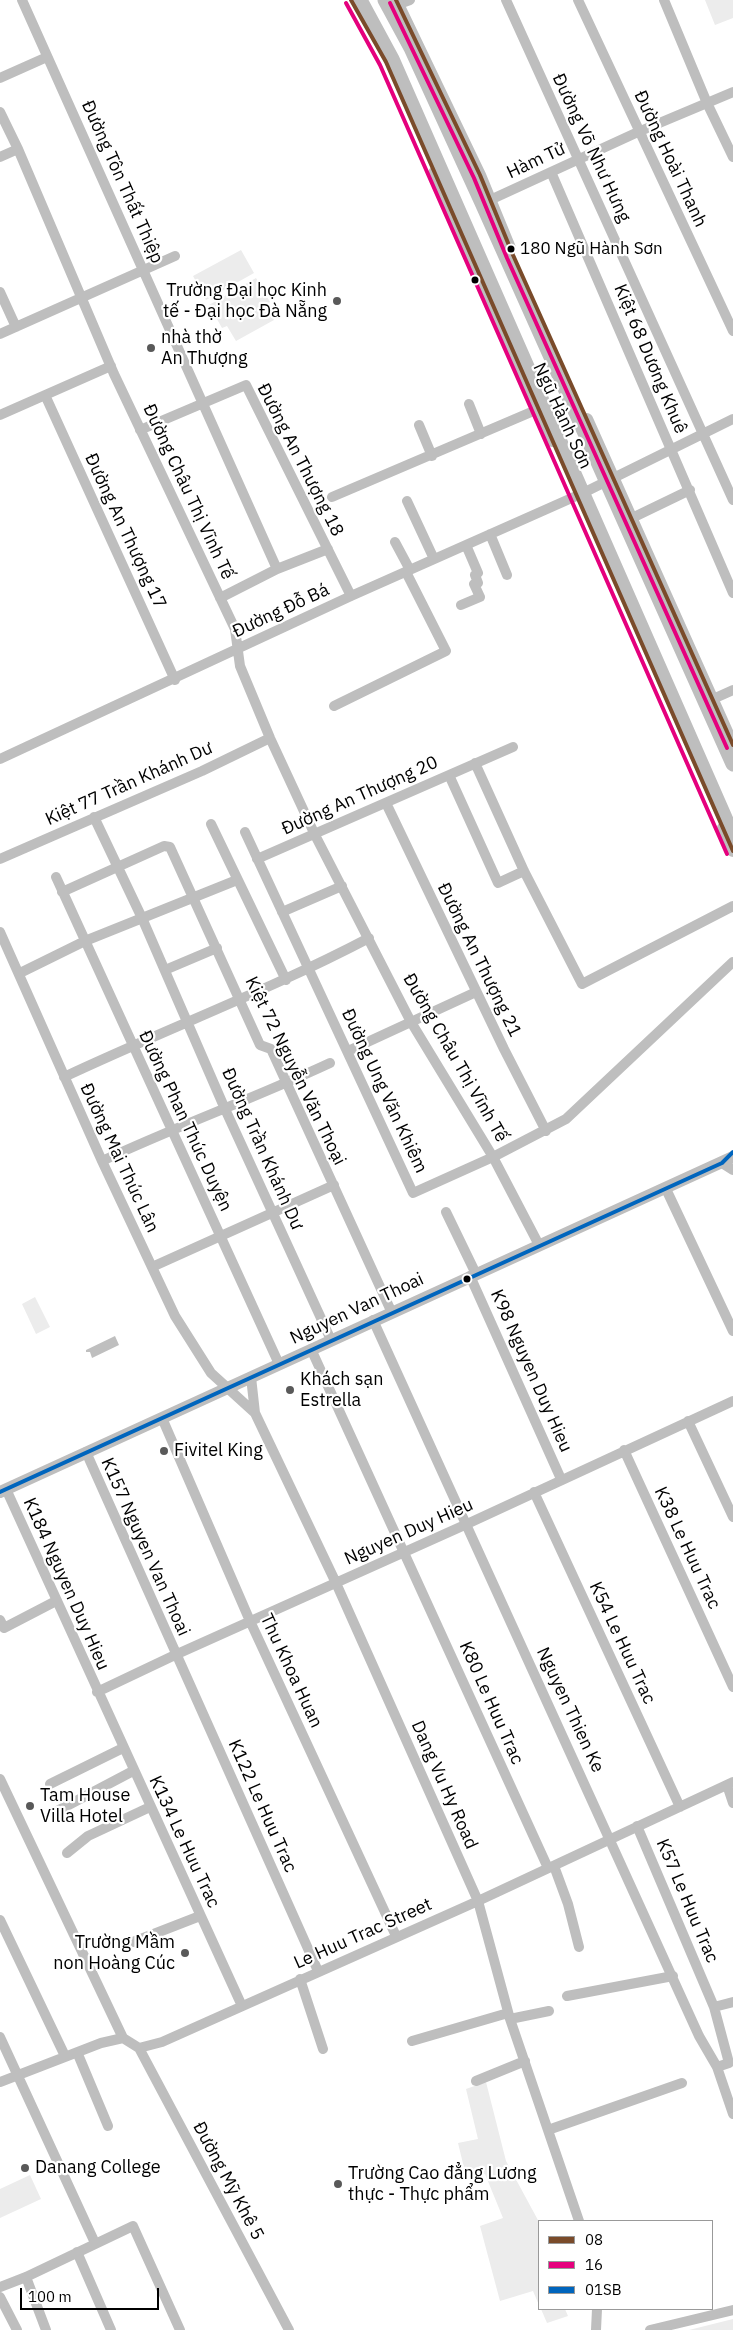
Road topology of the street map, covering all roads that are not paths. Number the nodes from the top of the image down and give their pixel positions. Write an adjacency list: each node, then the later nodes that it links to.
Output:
1 (22, 0): 8 (street, Đường Tôn Thất Thiệp)
2 (351, 0): 20 (main road, Ngũ Hành Sơn)
3 (360, 0): 20 (highway, Ngũ Hành Sơn)
4 (506, 0): 17 (street, Đường Võ Như Hưng)
5 (578, 0): 13 (street, Đường Hoài Thanh)
6 (664, 0): 11 (street)
7 (398, 1): 19 (main road, Ngũ Hành Sơn); 19 (highway, Ngũ Hành Sơn)
8 (47, 57): 9 (street); 22 (street, Đường Tôn Thất Thiệp)
9 (0, 78)
10 (733, 92): 11 (street, Hàm Tử)
11 (707, 103): 13 (street, Hàm Tử); 16 (street)
12 (0, 112): 14 (street, Đường Châu Thị Vĩnh Tế)
13 (638, 132): 17 (street, Hàm Tử); 26 (street, Đường Hoài Thanh)
14 (18, 149): 15 (street); 24 (street, Đường Châu Thị Vĩnh Tế)
15 (0, 157)
16 (733, 157)
17 (579, 160): 18 (street, Hàm Tử); 37 (street, Đường Võ Như Hưng)
18 (551, 172): 19 (street, Hàm Tử); 39 (street, Kiệt 68 Dương Khuê)
19 (486, 201): 41 (highway, Ngũ Hành Sơn)
20 (456, 214): 32 (highway, Ngũ Hành Sơn)
21 (176, 256): 22 (street)
22 (144, 271): 24 (street); 30 (street, Đường Tôn Thất Thiệp)
23 (0, 292): 25 (street)
24 (81, 297): 25 (street); 28 (street, Đường Châu Thị Vĩnh Tế)
25 (16, 327): 27 (street)
26 (733, 331)
27 (0, 334)
28 (111, 366): 29 (street); 36 (street, Đường Châu Thị Vĩnh Tế)
29 (45, 396): 33 (street); 61 (street, Đường An Thượng 17)
30 (202, 403): 36 (street, Đường An Thượng 18); 51 (street, Đường An Thượng 18); 53 (street, Đường Tôn Thất Thiệp)
31 (470, 404): 38 (street)
32 (540, 408): 38 (street); 43 (main road, Ngũ Hành Sơn); 43 (highway, Ngũ Hành Sơn)
33 (0, 415)
34 (733, 419): 37 (street, Đường Đỗ Bá)
35 (419, 425): 40 (street)
36 (140, 430): 58 (street, Đường Châu Thị Vĩnh Tế)
37 (703, 433): 39 (street, Đường Đỗ Bá); 45 (street, Đường Võ Như Hưng)
38 (481, 434): 40 (street)
39 (671, 449): 41 (street, Đường Đỗ Bá); 42 (street, Kiệt 68 Dương Khuê)
40 (432, 456): 44 (street)
41 (610, 479): 43 (street, Đường Đỗ Bá); 47 (main road, Ngũ Hành Sơn); 70 (highway, Ngũ Hành Sơn)
42 (690, 490): 47 (street); 56 (street, Kiệt 68 Dương Khuê)
43 (580, 494): 48 (street, Đường Đỗ Bá); 77 (highway, Ngũ Hành Sơn); 78 (main road, Ngũ Hành Sơn)
44 (332, 497)
45 (733, 500)
46 (408, 501): 52 (street)
47 (632, 518): 63 (main road, Ngũ Hành Sơn)
48 (490, 534): 50 (street, Đường Đỗ Bá); 55 (street)
49 (395, 542): 54 (street)
50 (466, 545): 52 (street, Đường Đỗ Bá); 59 (street)
51 (328, 549): 53 (street); 57 (street, Đường An Thượng 18)
52 (434, 559): 54 (street, Đường Đỗ Bá)
53 (277, 569): 58 (street)
54 (408, 571): 57 (street, Đường Đỗ Bá); 64 (street)
55 (507, 575)
56 (733, 594)
57 (352, 596): 60 (street, Đường Đỗ Bá)
58 (220, 598): 60 (street, Đường Châu Thị Vĩnh Tế)
59 (461, 605)
60 (238, 650): 61 (street, Đường Đỗ Bá); 65 (street, Đường Châu Thị Vĩnh Tế)
61 (175, 680): 68 (street, Đường Đỗ Bá)
62 (733, 690): 63 (street)
63 (713, 699): 66 (main road, Ngũ Hành Sơn)
64 (334, 706)
65 (270, 738): 73 (street, Kiệt 77 Trần Khánh Dư); 76 (street, Đường Châu Thị Vĩnh Tế)
66 (733, 745)
67 (513, 746): 69 (street, Đường An Thượng 20)
68 (0, 759)
69 (475, 763): 71 (street, Đường An Thượng 20); 82 (street)
70 (733, 764)
71 (449, 774): 72 (street, Đường An Thượng 20); 82 (street)
72 (386, 803): 76 (street, Đường An Thượng 20); 100 (street, Đường An Thượng 21)
73 (94, 817): 79 (street, Kiệt 77 Trần Khánh Dư); 81 (street, Đường Trần Khánh Dư)
74 (211, 824): 84 (street)
75 (245, 832): 80 (street, Đường Ung Văn Khiêm)
76 (315, 834): 80 (street, Đường An Thượng 20); 85 (street, Đường Châu Thị Vĩnh Tế)
77 (733, 836)
78 (733, 851)
79 (0, 859)
80 (257, 859): 89 (street, Đường Ung Văn Khiêm)
81 (118, 867): 86 (street); 87 (street, Kiệt 72 Nguyễn Văn Thoại); 90 (street, Đường Trần Khánh Dư)
82 (524, 871): 88 (street)
83 (56, 877): 86 (street, Đường Phan Thúc Duyện)
84 (237, 880): 87 (street); 99 (street)
85 (342, 886): 89 (street); 92 (street, Đường Châu Thị Vĩnh Tế)
86 (62, 892): 93 (street, Đường Phan Thúc Duyện)
87 (193, 897): 90 (street); 94 (street, Kiệt 72 Nguyễn Văn Thoại)
88 (733, 906)
89 (282, 912): 97 (street, Đường Ung Văn Khiêm)
90 (142, 918): 93 (street); 96 (street, Đường Trần Khánh Dư)
91 (0, 932): 98 (street, Đường Mai Thúc Lân)
92 (369, 938): 97 (street); 103 (street, Đường Châu Thị Vĩnh Tế)
93 (84, 941): 98 (street); 104 (street, Đường Phan Thúc Duyện)
94 (217, 948): 96 (street); 101 (street, Kiệt 72 Nguyễn Văn Thoại)
95 (733, 962): 111 (street, Đường Ung Văn Khiêm)
96 (165, 970): 102 (street, Đường Trần Khánh Dư)
97 (309, 970): 99 (street); 105 (street, Đường Ung Văn Khiêm)
98 (20, 973): 107 (street, Đường Mai Thúc Lân)
99 (286, 980): 101 (street)
100 (476, 992): 103 (street); 111 (street, Đường An Thượng 21)
101 (241, 999): 102 (street); 108 (street, Kiệt 72 Nguyễn Văn Thoại)
102 (188, 1022): 104 (street); 109 (street, Đường Trần Khánh Dư)
103 (411, 1022): 105 (street); 113 (street, Đường Châu Thị Vĩnh Tế)
104 (132, 1045): 107 (street); 110 (street, Đường Phan Thúc Duyện)
105 (348, 1051): 113 (street, Đường Ung Văn Khiêm)
106 (330, 1062): 108 (street)
107 (64, 1076): 114 (street, Đường Mai Thúc Lân)
108 (287, 1083): 109 (street); 116 (street, Kiệt 72 Nguyễn Văn Thoại)
109 (225, 1109): 110 (street); 118 (street, Đường Trần Khánh Dư)
110 (171, 1129): 114 (street); 120 (street, Đường Phan Thúc Duyện)
111 (546, 1131): 113 (street, Đường Ung Văn Khiêm)
112 (733, 1152): 115 (main road)
113 (494, 1157): 121 (street, Đường Châu Thị Vĩnh Tế)
114 (102, 1161): 122 (street, Đường Mai Thúc Lân)
115 (729, 1163): 117 (main road, Nguyen Van Thoai)
116 (334, 1185): 118 (street); 124 (street, Kiệt 72 Nguyễn Văn Thoại)
117 (666, 1189): 121 (main road, Nguyen Van Thoai); 126 (street)
118 (272, 1212): 120 (street); 127 (street, Đường Trần Khánh Dư)
119 (446, 1212): 123 (street, K98 Nguyen Duy Hieu)
120 (220, 1236): 122 (street); 129 (street, Đường Phan Thúc Duyện)
121 (539, 1245): 123 (main road, Nguyen Van Thoai)
122 (152, 1267): 131 (street, Đường Mai Thúc Lân)
123 (473, 1275): 124 (main road, Nguyen Van Thoai); 138 (street, K98 Nguyen Duy Hieu)
124 (392, 1312): 125 (main road, Nguyen Van Thoai)
125 (373, 1320): 127 (main road, Nguyen Van Thoai); 142 (street, Nguyen Thien Ke)
126 (733, 1331)
127 (331, 1340): 128 (main road, Nguyen Van Thoai)
128 (311, 1349): 129 (main road, Nguyen Van Thoai); 143 (street, K80 Le Huu Trac)
129 (279, 1364): 130 (main road, Nguyen Van Thoai)
130 (251, 1377): 131 (main road, Nguyen Van Thoai); 133 (street)
131 (226, 1388): 133 (street, Dang Vu Hy Road); 134 (main road, Nguyen Van Thoai)
132 (733, 1401): 135 (street, Nguyen Duy Hieu)
133 (256, 1413): 144 (street, Dang Vu Hy Road)
134 (162, 1418): 137 (main road, Nguyen Van Thoai); 147 (street, Thu Khoa Huan)
135 (688, 1421): 136 (street, Nguyen Duy Hieu); 141 (street)
136 (624, 1450): 138 (street, Nguyen Duy Hieu); 149 (street, K38 Le Huu Trac)
137 (86, 1452): 139 (main road, Nguyen Van Thoai); 148 (street, K157 Nguyen Van Thoai)
138 (561, 1479): 140 (street, Nguyen Duy Hieu)
139 (3, 1490): 145 (street, K184 Nguyen Duy Hieu)
140 (534, 1492): 142 (street, Nguyen Duy Hieu); 158 (street, K54 Le Huu Trac)
141 (733, 1517)
142 (467, 1524): 143 (street, Nguyen Duy Hieu); 161 (street, Nguyen Thien Ke)
143 (405, 1551): 144 (street, Nguyen Duy Hieu); 163 (street, K80 Le Huu Trac)
144 (336, 1583): 147 (street, Nguyen Duy Hieu); 164 (street, Dang Vu Hy Road)
145 (56, 1601): 146 (street); 150 (street, K184 Nguyen Duy Hieu)
146 (0, 1620)
147 (250, 1621): 148 (street, Nguyen Duy Hieu); 167 (street, Thu Khoa Huan)
148 (175, 1655): 150 (street, Nguyen Duy Hieu); 170 (street, K122 Le Huu Trac)
149 (733, 1686)
150 (97, 1692): 151 (street, K134 Le Huu Trac)
151 (123, 1748): 152 (street, K134 Le Huu Trac); 154 (street)
152 (134, 1771): 157 (street, K134 Le Huu Trac); 159 (street)
153 (0, 1779): 180 (street)
154 (50, 1784)
155 (730, 1784): 156 (street); 158 (street, Le Huu Trac Street)
156 (733, 1803)
157 (150, 1807): 162 (street); 165 (street, K134 Le Huu Trac)
158 (680, 1807): 160 (street, Le Huu Trac Street)
159 (59, 1810)
160 (637, 1826): 161 (street, Le Huu Trac Street); 176 (street, K57 Le Huu Trac)
161 (611, 1838): 163 (street, Le Huu Trac Street); 171 (street, Nguyen Thien Ke)
162 (67, 1852)
163 (551, 1867): 164 (street, Le Huu Trac Street); 169 (street, K80 Le Huu Trac)
164 (478, 1901): 167 (street, Le Huu Trac Street); 178 (street, Dang Vu Hy Road)
165 (200, 1916): 168 (street); 175 (street, K134 Le Huu Trac)
166 (0, 1920): 185 (street)
167 (396, 1936): 170 (street, Le Huu Trac Street)
168 (133, 1942)
169 (579, 1947)
170 (318, 1971): 172 (street, Le Huu Trac Street)
171 (673, 1976): 173 (street); 187 (street, Nguyen Thien Ke)
172 (300, 1979): 175 (street, Le Huu Trac Street); 183 (street)
173 (567, 1996)
174 (733, 2002): 176 (street)
175 (242, 2006): 182 (street, Le Huu Trac Street)
176 (714, 2007): 187 (street, K57 Le Huu Trac)
177 (549, 2011): 178 (street)
178 (509, 2016): 181 (street); 186 (street, Dang Vu Hy Road)
179 (0, 2037): 188 (street)
180 (123, 2038): 182 (street); 184 (street)
181 (412, 2041)
182 (139, 2048): 207 (street, Đường Mỹ Khê 5)
183 (323, 2049)
184 (77, 2052): 185 (street); 193 (street)
185 (65, 2056): 188 (street)
186 (525, 2061): 189 (street); 194 (street, Dang Vu Hy Road)
187 (717, 2068): 192 (street, Nguyen Thien Ke)
188 (19, 2075): 190 (street); 196 (street)
189 (476, 2081)
190 (0, 2082)
191 (682, 2083): 194 (street)
192 (733, 2114)
193 (108, 2126)
194 (548, 2130): 195 (street, Dang Vu Hy Road)
195 (578, 2220)
196 (95, 2243): 197 (street); 206 (street)
197 (77, 2252): 198 (street); 205 (street)
198 (26, 2277): 199 (street); 204 (street)
199 (0, 2288)
200 (0, 2296): 203 (street)
201 (597, 2310): 208 (street)
202 (733, 2310): 209 (street)
203 (16, 2330)
204 (46, 2330)
205 (111, 2330)
206 (180, 2330)
207 (289, 2330)
208 (596, 2330)
209 (650, 2330)

